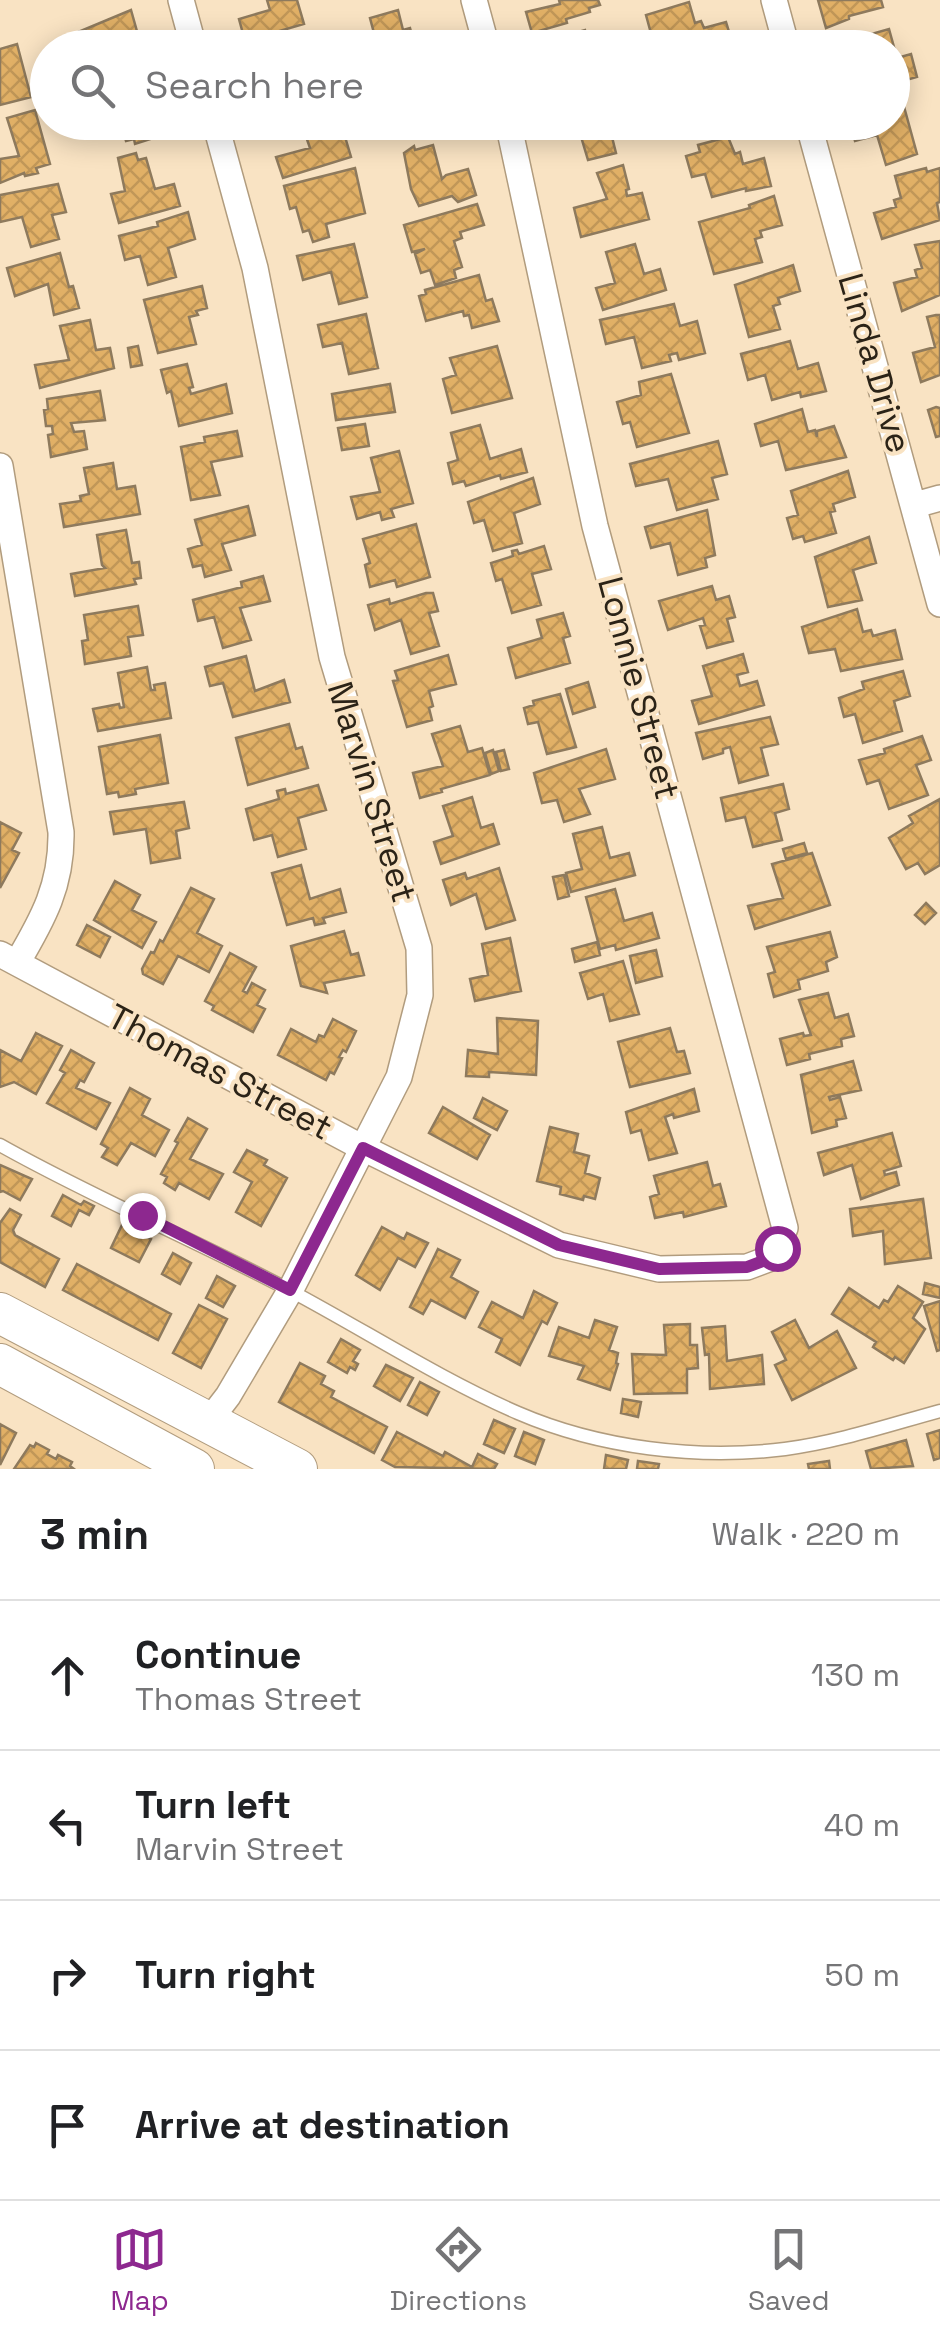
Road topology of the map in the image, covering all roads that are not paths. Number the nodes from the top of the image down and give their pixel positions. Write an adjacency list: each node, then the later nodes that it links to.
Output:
1 (181, 0): 4 (street)
2 (474, 0): 5 (street)
3 (774, 0): 6 (street)
4 (189, 30)
5 (482, 30)
6 (782, 30)
7 (219, 140): 15 (street, Marvin Street)
8 (512, 140): 16 (street, Lonnie Street)
9 (814, 140): 11 (street, Linda Drive)
10 (0, 466): 13 (street)
11 (928, 502): 12 (street, Linda Drive)
12 (940, 604)
13 (9, 958): 15 (street, Thomas Street)
14 (0, 1145): 17 (lane)
15 (363, 1148): 16 (street, Thomas Street); 17 (street, Marvin Street)
16 (777, 1248)
17 (290, 1290): 20 (lane); 21 (street, Marvin Street)
18 (0, 1313): 21 (main road)
19 (17, 1373): 21 (main road); 22 (main road)
20 (940, 1411)
21 (208, 1422): 23 (main road)
22 (194, 1469)
23 (298, 1469)

